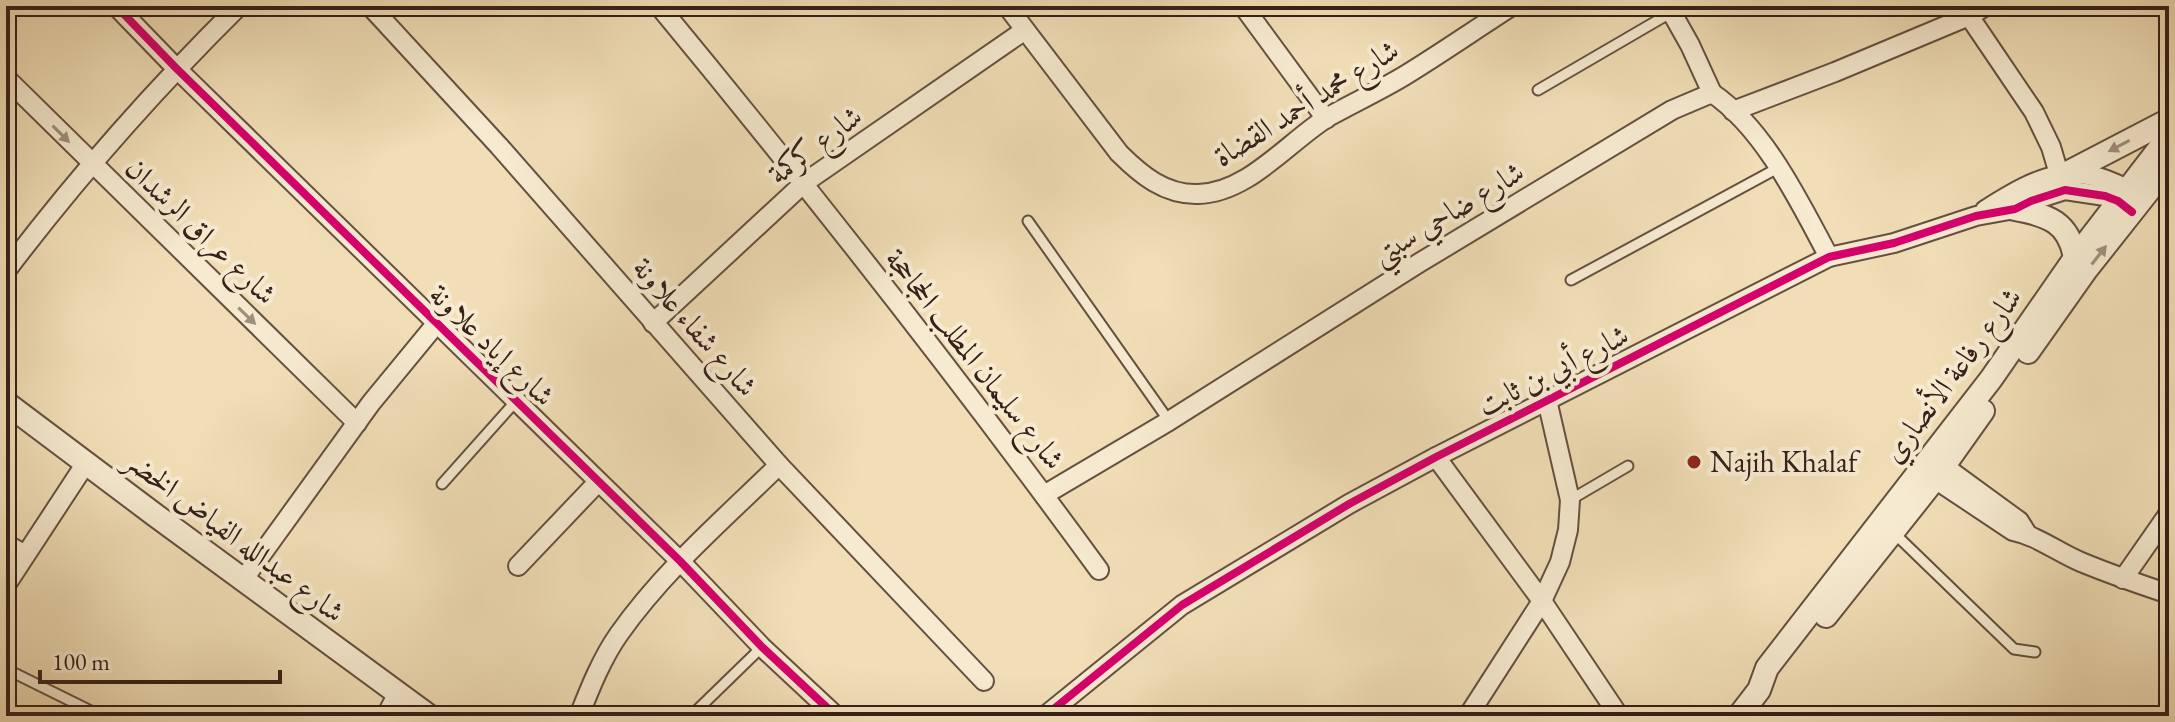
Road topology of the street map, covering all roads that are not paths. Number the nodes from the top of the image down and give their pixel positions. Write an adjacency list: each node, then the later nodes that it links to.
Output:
1 (116, 6): 14 (street, شارع إياد علاونة)
2 (239, 6): 14 (street)
3 (370, 6): 35 (street, شارع شفاء علاونة)
4 (659, 6): 26 (street, شارع سليمان المطلب الحجاحجة)
5 (1007, 6): 13 (street, شارع محمد أحمد القضاة)
6 (1243, 6): 19 (street)
7 (1476, 6): 12 (street)
8 (1512, 6): 12 (street, شارع محمد أحمد القضاة)
9 (1986, 6): 11 (street)
10 (1670, 9): 16 (lane); 17 (street)
11 (1969, 16): 18 (street); 25 (street)
12 (1486, 23): 19 (street, شارع محمد أحمد القضاة)
13 (1025, 30): 19 (street, شارع محمد أحمد القضاة); 26 (street, شارع كركمة)
14 (176, 68): 22 (street); 36 (street, شارع إياد علاونة)
15 (6, 78): 22 (street, شارع عراق الرشدان, one-way to 22)
16 (1538, 90)
17 (1712, 93): 18 (street); 40 (street, شارع ضاحي سبتي)
18 (1733, 111): 24 (street)
19 (1326, 119)
20 (2169, 120): 25 (street, one-way to 25)
21 (2169, 136): 27 (street, شارع رفاعة الأنصاري)
22 (91, 163): 33 (street); 41 (street, شارع عراق الرشدان, one-way to 41)
23 (2169, 165): 27 (street, شارع رفاعة الأنصاري)
24 (1778, 168): 31 (street); 34 (lane)
25 (2064, 173): 27 (street); 29 (street, شارع أبي بن ثابت)
26 (804, 183): 35 (street, شارع كركمة); 49 (street, شارع سليمان المطلب الحجاحجة)
27 (2130, 200): 28 (street, شارع أبي بن ثابت); 32 (street, شارع رفاعة الأنصاري); 46 (street, شارع رفاعة الأنصاري, one-way to 27)
28 (2015, 209): 29 (street, شارع أبي بن ثابت); 32 (street)
29 (1976, 216): 31 (street, شارع أبي بن ثابت)
30 (1028, 221): 40 (lane)
31 (1829, 257): 37 (street, شارع أبي بن ثابت)
32 (2075, 258): 46 (street, شارع رفاعة الأنصاري)
33 (6, 271)
34 (1571, 280)
35 (653, 323): 44 (street, شارع شفاء علاونة)
36 (436, 324): 38 (street, شارع إياد علاونة); 41 (street)
37 (1547, 400): 42 (street, شارع أبي بن ثابت); 50 (street)
38 (516, 401): 47 (street, شارع إياد علاونة); 48 (lane)
39 (6, 403): 43 (street, شارع عبدالله الفياض الخضر)
40 (1169, 421): 49 (street, شارع ضاحي سبتي)
41 (357, 423): 59 (street)
42 (1436, 457): 62 (street); 75 (street, شارع أبي بن ثابت)
43 (86, 463): 54 (street); 59 (street, شارع عبدالله الفياض الخضر)
44 (779, 465): 55 (street); 66 (street, شارع شفاء علاونة)
45 (1628, 466): 50 (lane)
46 (1932, 468): 52 (street, شارع رفاعة الأنصاري); 58 (street); 67 (street, شارع رفاعة الأنصاري)
47 (598, 482): 55 (street, شارع إياد علاونة); 56 (street)
48 (442, 484)
49 (1044, 495): 57 (street, شارع سليمان المطلب الحجاحجة)
50 (1570, 500): 62 (street)
51 (2169, 513): 58 (street)
52 (1893, 532): 64 (lane); 67 (street, شارع رفاعة الأنصاري)
53 (6, 544): 54 (street)
54 (24, 554): 60 (street)
55 (680, 561): 63 (street, شارع إياد علاونة); 72 (street)
56 (518, 566)
57 (1099, 570)
58 (2123, 579): 61 (street)
59 (243, 580): 68 (street, شارع عبدالله الفياض الخضر)
60 (6, 585)
61 (2169, 594)
62 (1542, 601): 76 (street); 77 (street)
63 (762, 647): 73 (lane); 74 (street, شارع إياد علاونة)
64 (2035, 652)
65 (6, 669): 69 (lane)
66 (984, 681)
67 (1759, 690): 78 (street, شارع رفاعة الأنصاري)
68 (398, 693): 70 (street); 71 (street, شارع عبدالله الفياض الخضر)
69 (101, 716)
70 (386, 716)
71 (429, 716)
72 (579, 716)
73 (691, 716)
74 (836, 716)
75 (1045, 716)
76 (1468, 716)
77 (1619, 716)
78 (1739, 716)

